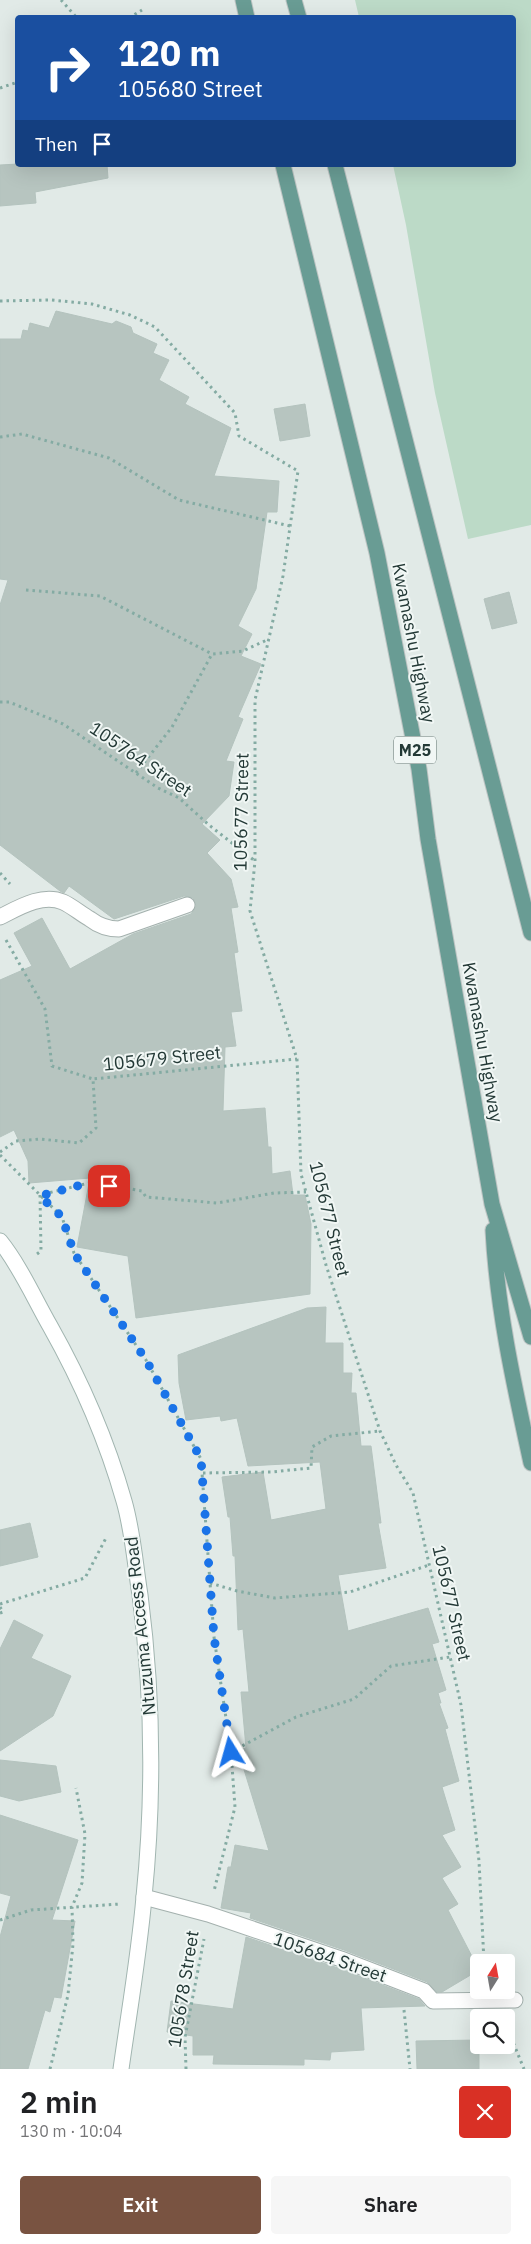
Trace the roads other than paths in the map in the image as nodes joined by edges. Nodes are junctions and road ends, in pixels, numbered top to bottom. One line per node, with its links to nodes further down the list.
1 (243, 0): 3 (main road)
2 (294, 0): 4 (main road)
3 (246, 15)
4 (297, 15)
5 (283, 167): 10 (main road, Kwamashu Highway / M25)
6 (336, 167): 9 (main road, Kwamashu Highway)
7 (187, 905): 8 (street)
8 (0, 918)
9 (531, 933)
10 (492, 1204): 12 (main road, Kwamashu Highway / M25); 13 (main road)
11 (0, 1241): 14 (street, Ntuzuma Access Road)
12 (531, 1337)
13 (531, 1463)
14 (144, 1897): 15 (street, 105684 Street); 16 (street, Ntuzuma Access Road)
15 (515, 2000)
16 (121, 2069)

